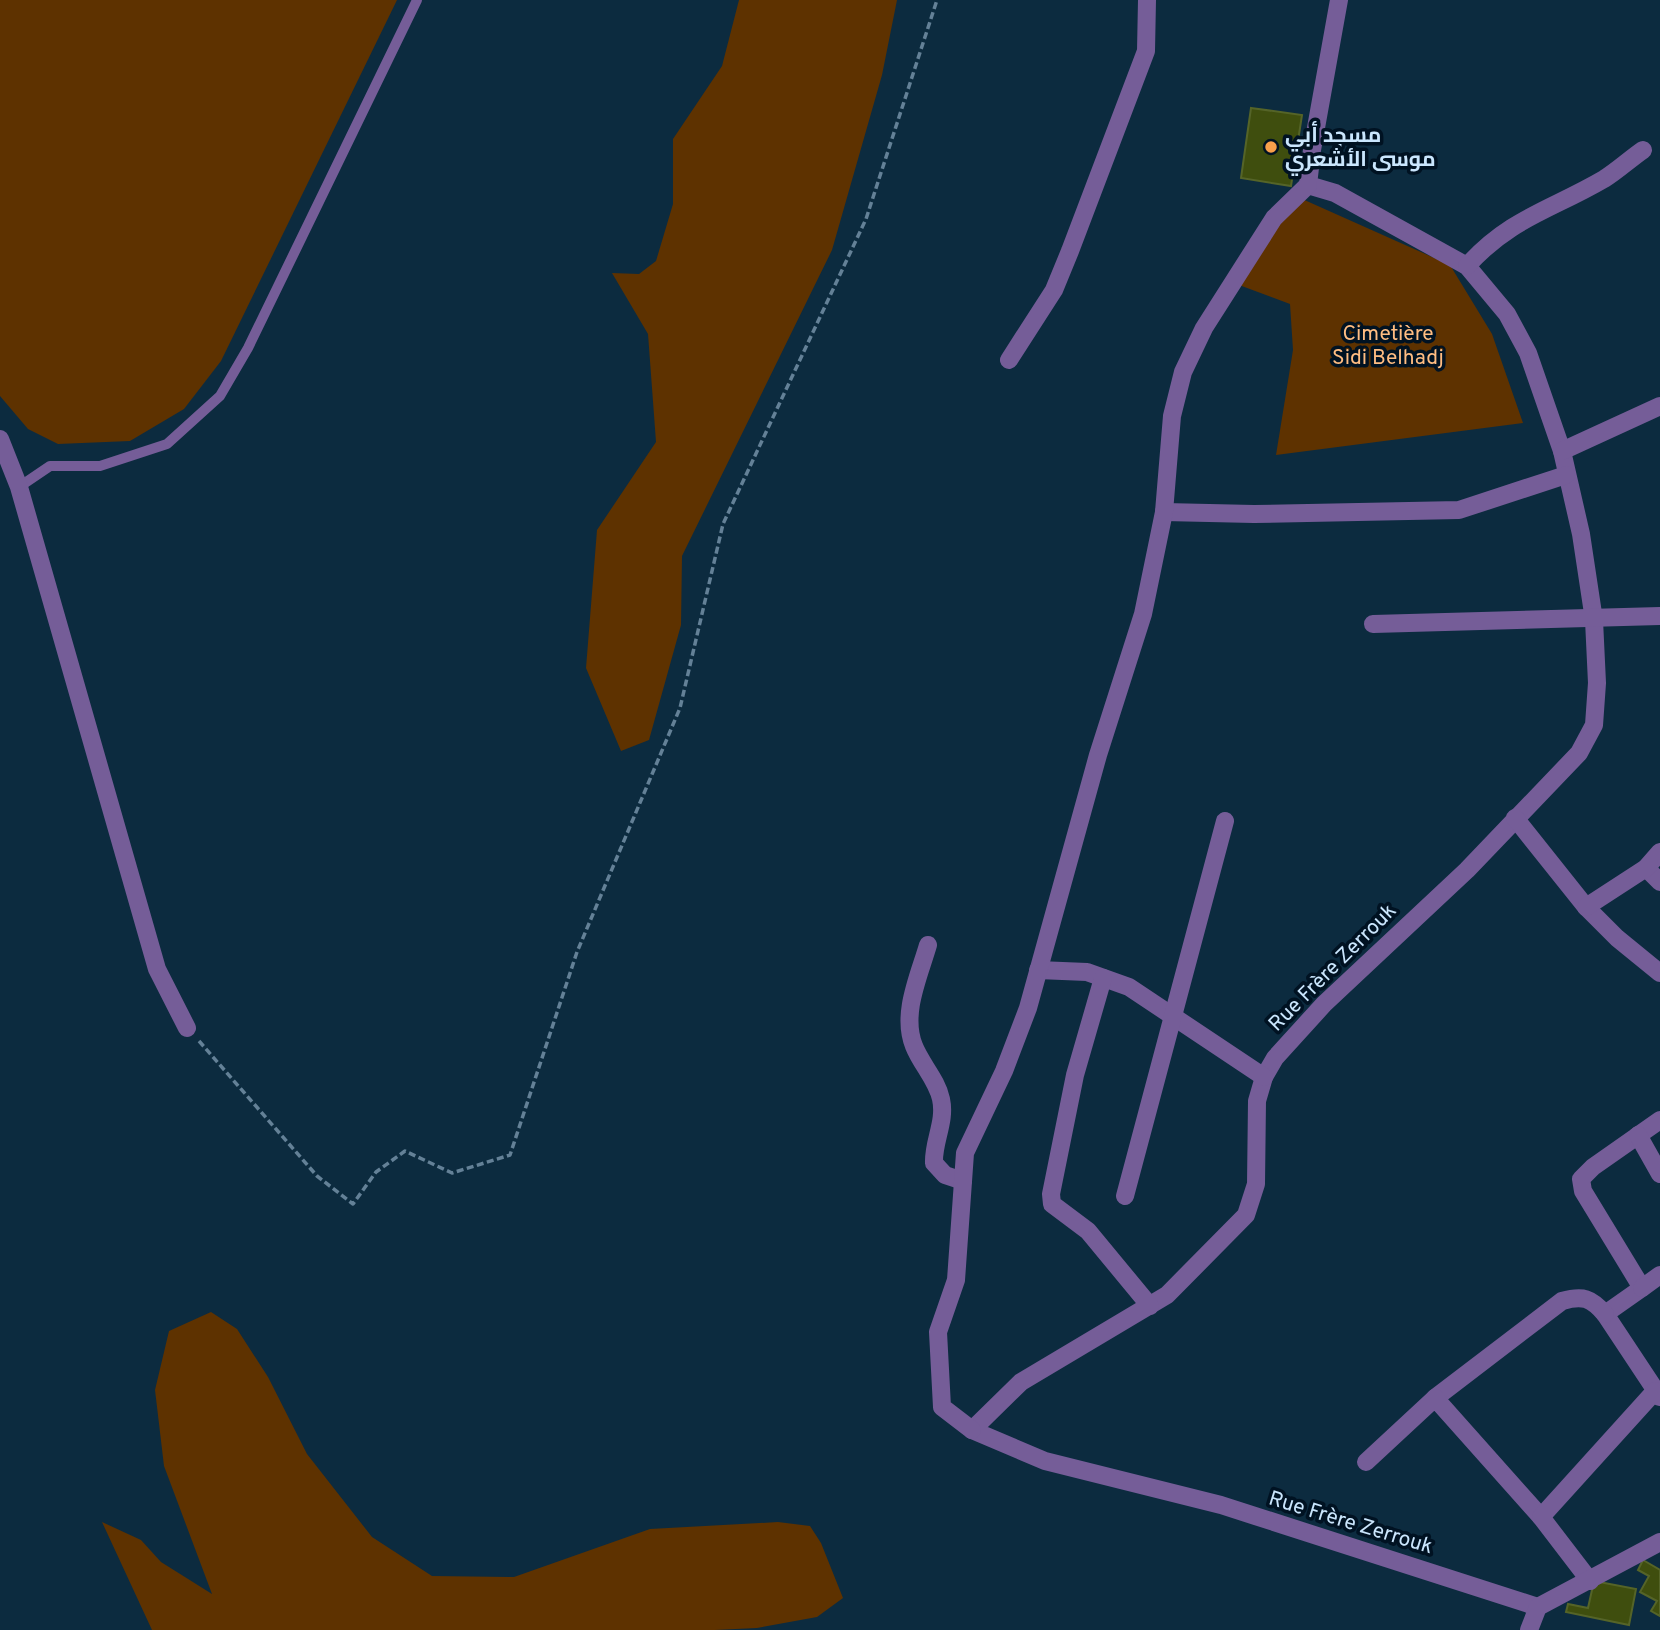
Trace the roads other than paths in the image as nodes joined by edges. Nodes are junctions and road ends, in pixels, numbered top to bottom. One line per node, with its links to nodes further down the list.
1 (417, 0): 12 (lane)
2 (1147, 0): 7 (street)
3 (1339, 0): 5 (street)
4 (1643, 150): 6 (street)
5 (1308, 185): 6 (street, Rue Frère Zerrouk); 13 (street)
6 (1466, 266): 10 (street, Rue Frère Zerrouk)
7 (1009, 360)
8 (1660, 406): 10 (street)
9 (0, 439): 12 (street)
10 (1562, 451): 11 (street, Rue Frère Zerrouk)
11 (1566, 475): 13 (street); 15 (street, Rue Frère Zerrouk)
12 (19, 487): 28 (street)
13 (1164, 512): 24 (street)
14 (1660, 616): 15 (street)
15 (1594, 620): 16 (street); 17 (street, Rue Frère Zerrouk)
16 (1373, 624)
17 (1515, 818): 22 (street); 29 (street, Rue Frère Zerrouk)
18 (1225, 821): 27 (street)
19 (1660, 852): 20 (street)
20 (1646, 868): 21 (street); 22 (street)
21 (1660, 881)
22 (1586, 907): 25 (street)
23 (928, 945): 33 (street)
24 (1038, 970): 26 (street); 33 (street)
25 (1660, 973)
26 (1104, 978): 27 (street); 37 (street)
27 (1173, 1014): 29 (street); 34 (street)
28 (187, 1028)
29 (1264, 1077): 37 (street, Rue Frère Zerrouk)
30 (1660, 1119): 31 (street)
31 (1638, 1135): 32 (street); 36 (street)
32 (1660, 1174)
33 (963, 1181): 41 (street)
34 (1125, 1196)
35 (1660, 1275): 36 (street)
36 (1642, 1288): 38 (street)
37 (1150, 1306): 41 (street, Rue Frère Zerrouk)
38 (1605, 1314): 39 (street); 40 (street)
39 (1658, 1394): 43 (street)
40 (1434, 1398): 42 (street); 43 (street)
41 (972, 1430): 46 (street, Rue Frère Zerrouk)
42 (1366, 1462)
43 (1541, 1517): 45 (street)
44 (1660, 1542): 45 (street)
45 (1590, 1581): 46 (street)
46 (1538, 1607): 47 (street)
47 (1528, 1630)

